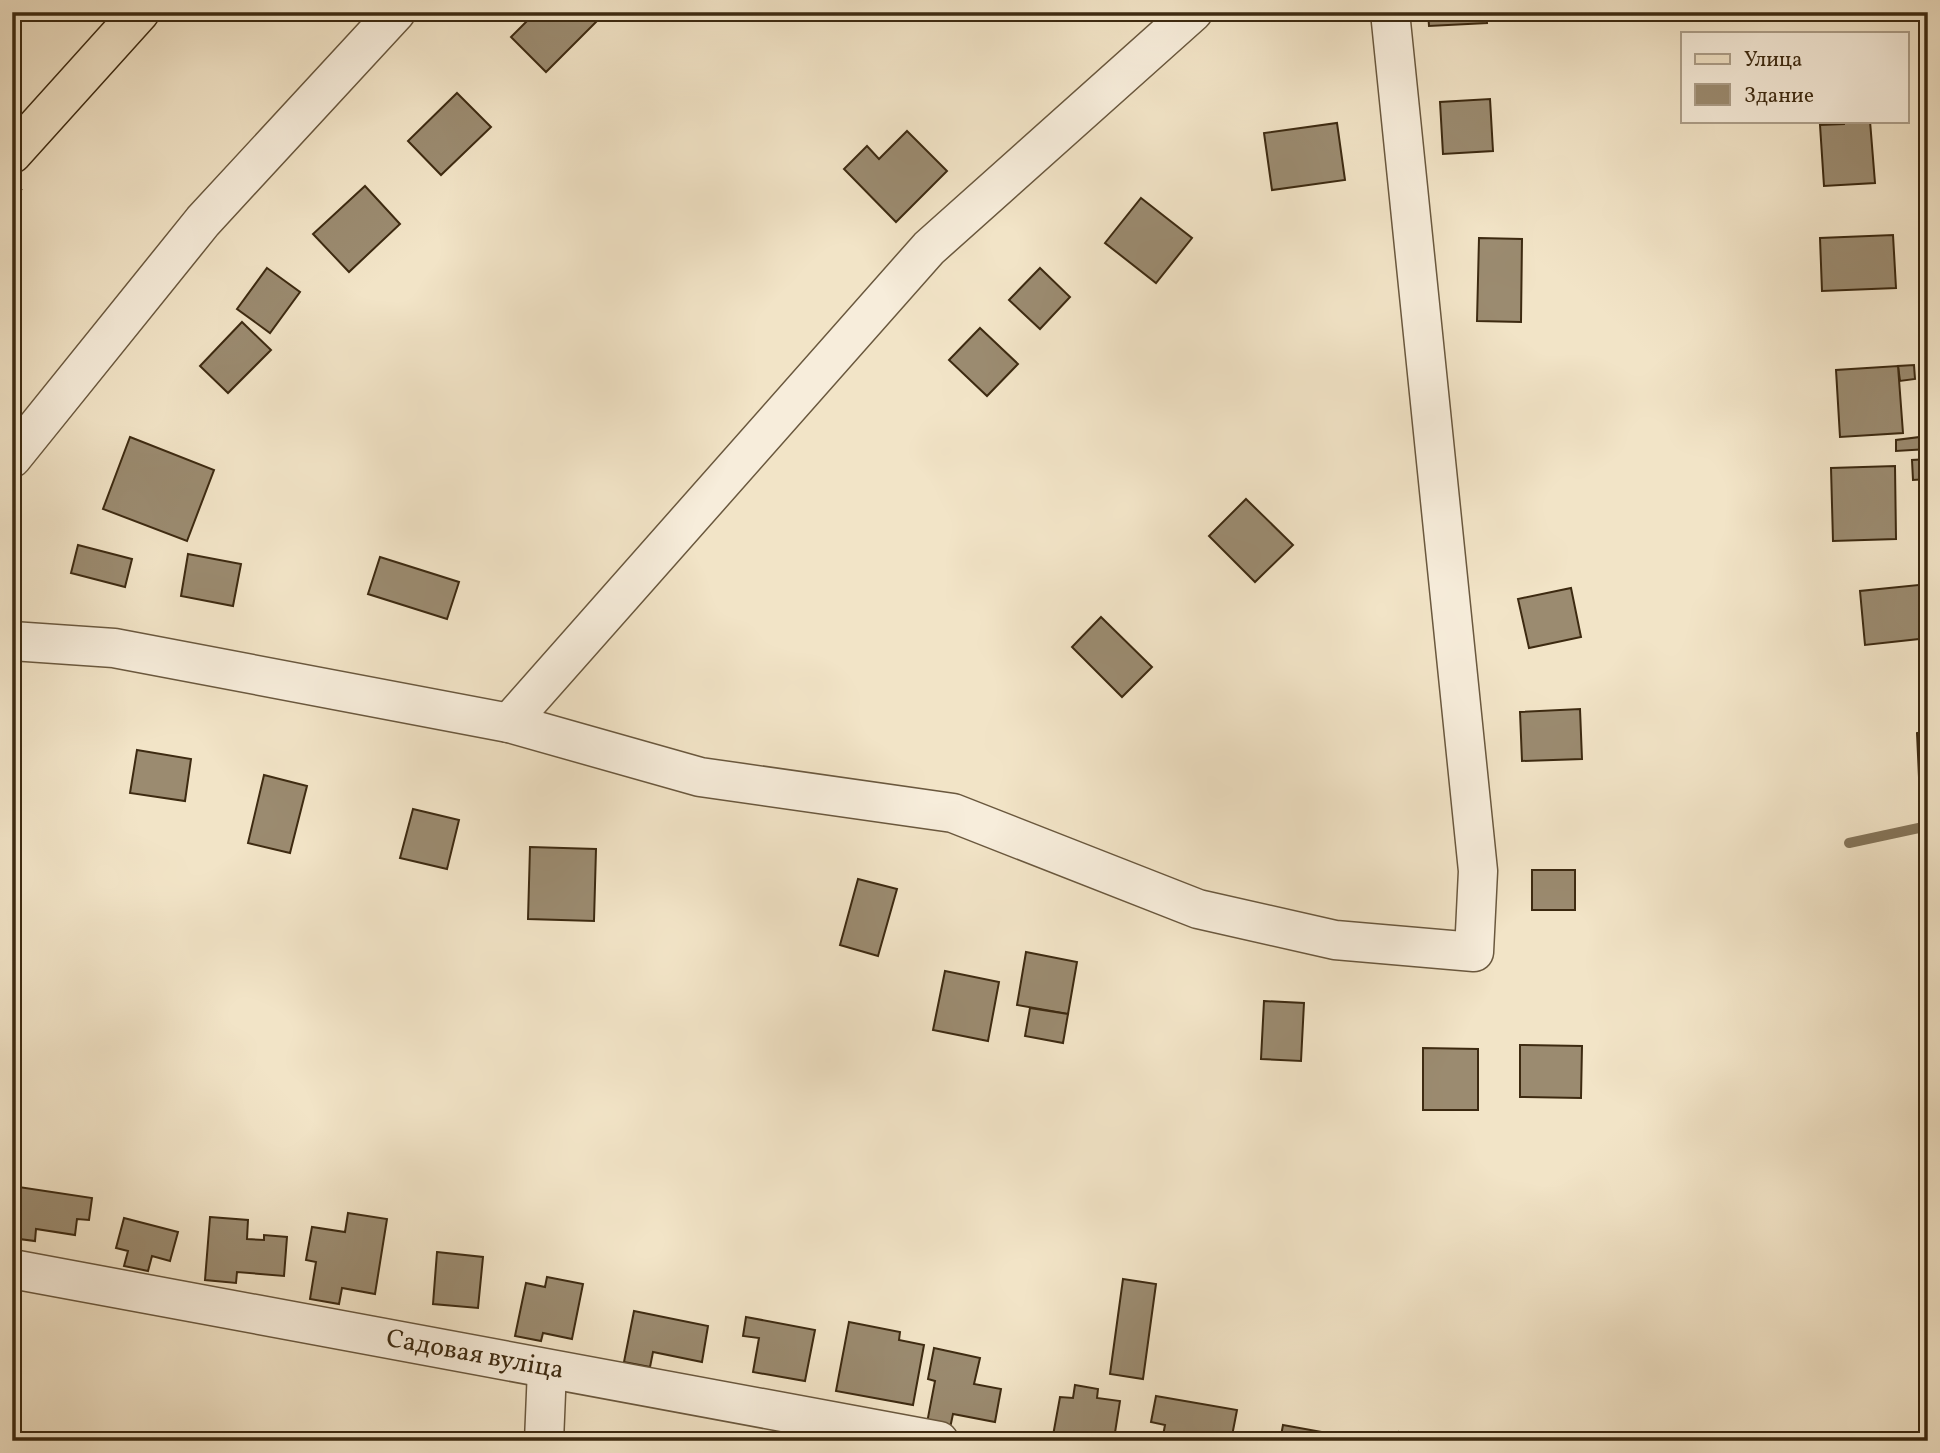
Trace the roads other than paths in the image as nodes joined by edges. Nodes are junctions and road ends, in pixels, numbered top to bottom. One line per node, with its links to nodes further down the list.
1 (140, 12): 5 (main road)
2 (396, 12): 6 (street)
3 (1193, 12): 8 (street)
4 (1390, 12): 8 (street)
5 (12, 154)
6 (12, 458)
7 (12, 641): 8 (street)
8 (509, 723)
9 (12, 1269): 10 (street, Садовая вуліца)
10 (547, 1369): 11 (street); 12 (street, Садовая вуліца)
11 (544, 1441)
12 (939, 1441)

